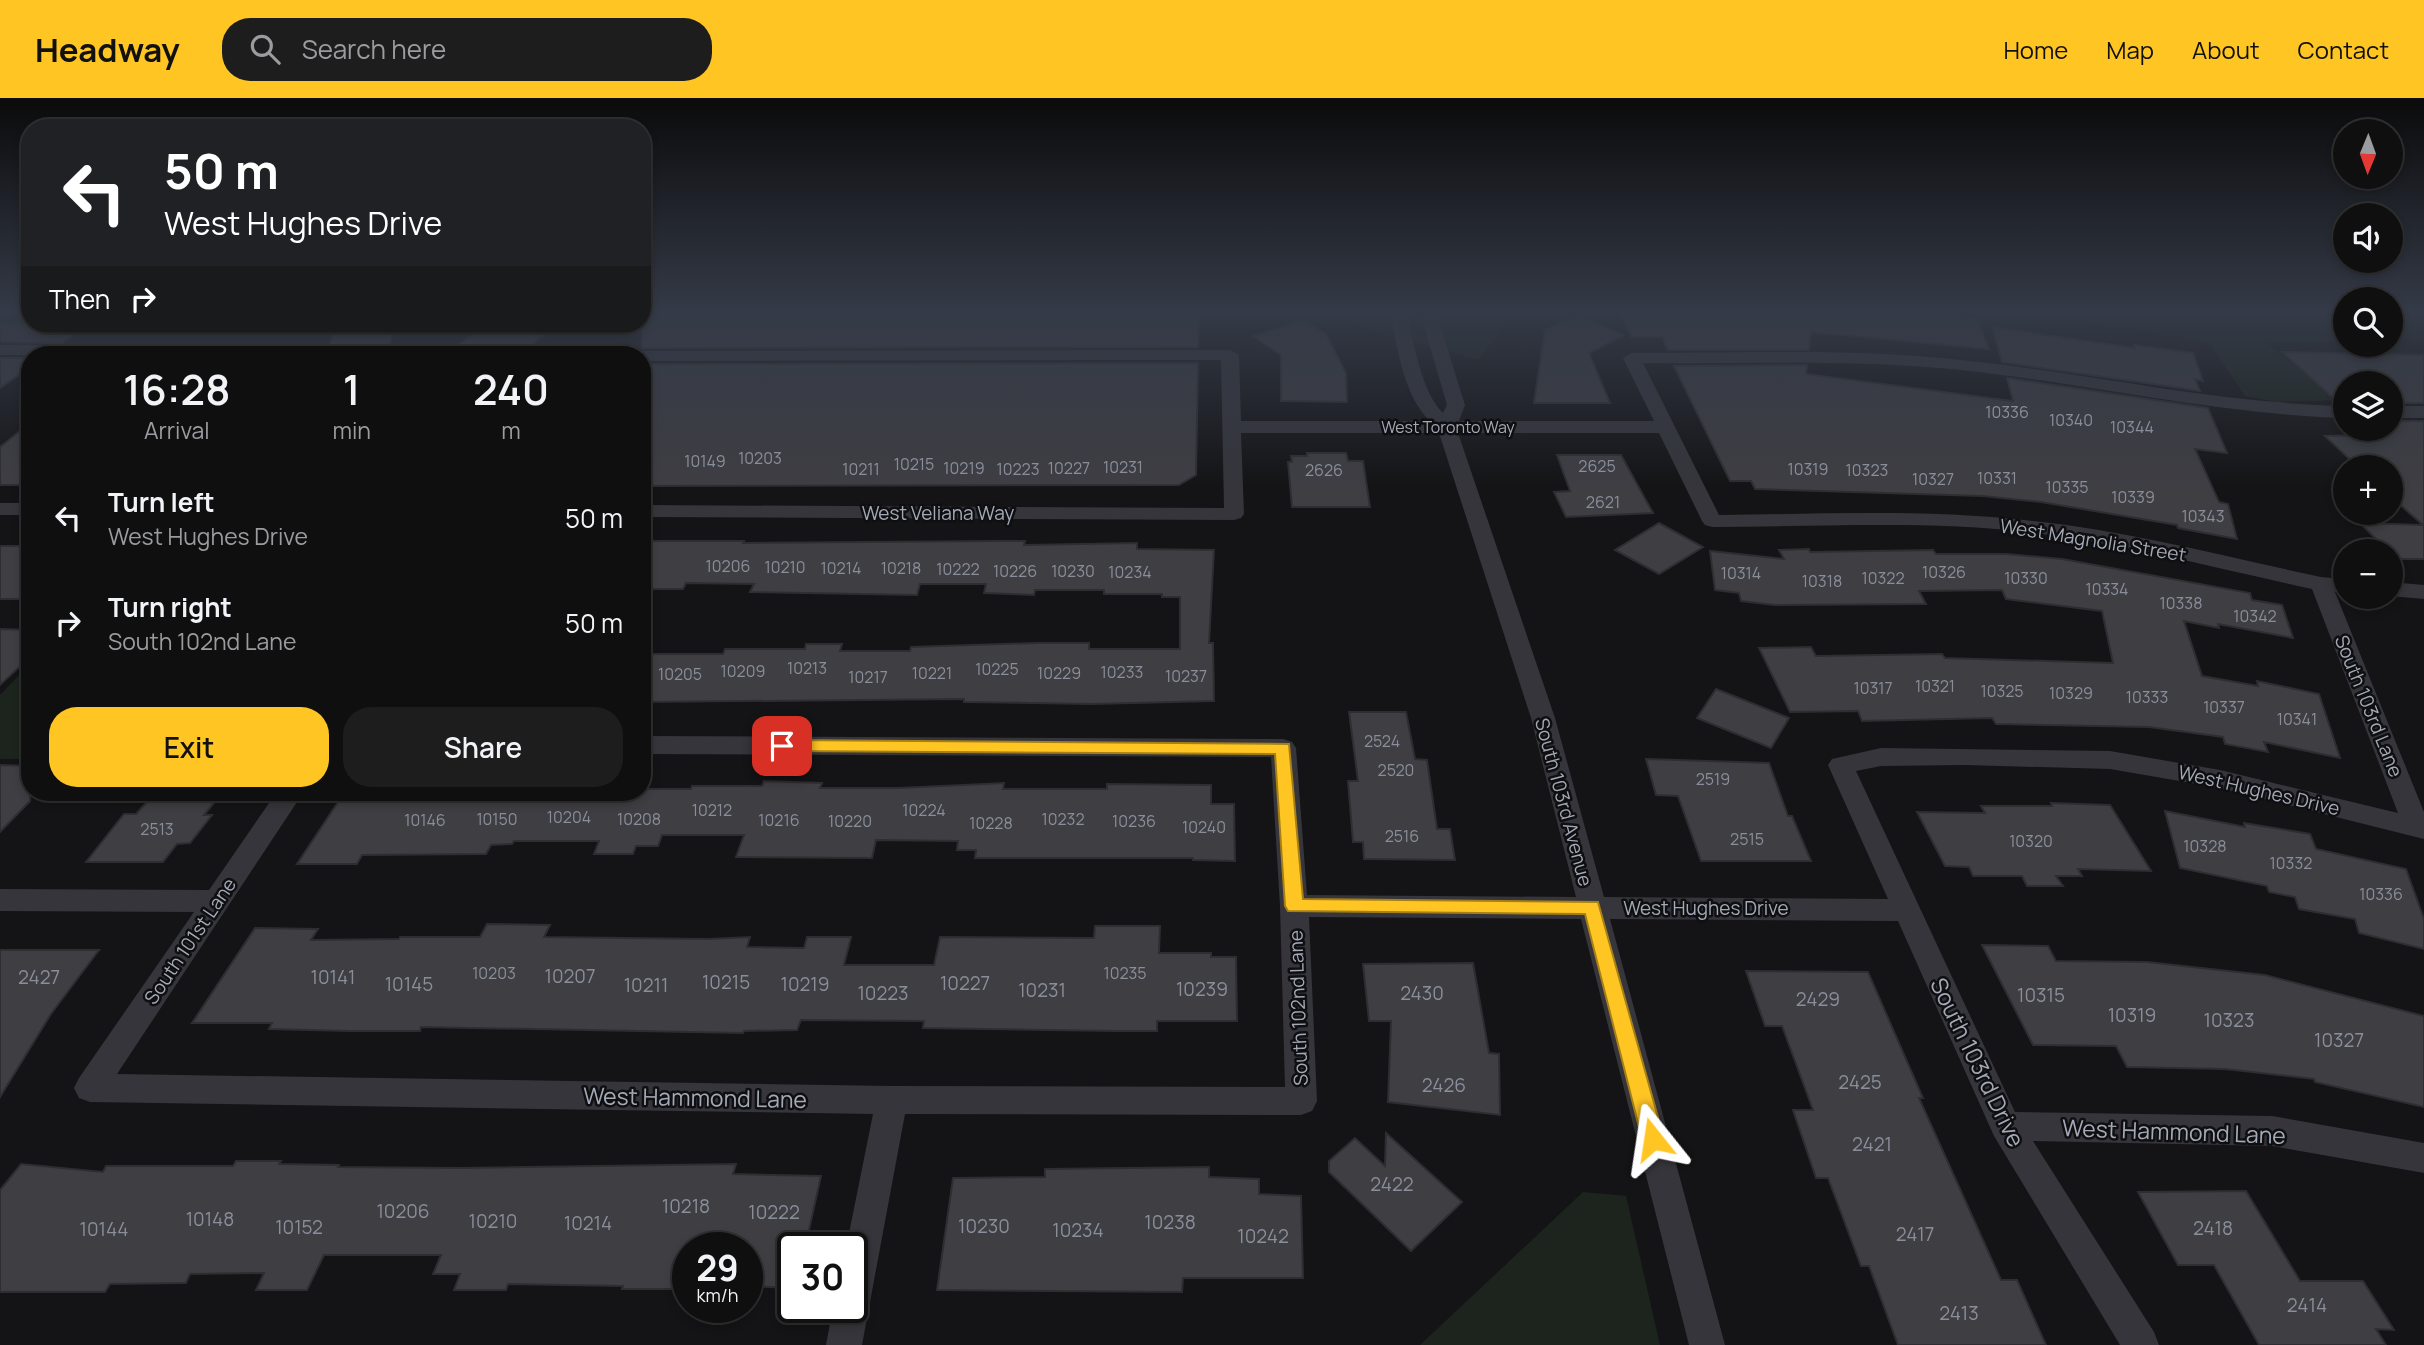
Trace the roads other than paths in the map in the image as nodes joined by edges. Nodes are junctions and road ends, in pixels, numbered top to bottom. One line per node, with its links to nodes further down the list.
1 (1230, 370): 9 (street)
2 (1413, 370): 10 (street, South 103rd Avenue)
3 (1446, 370): 10 (street, South 103rd Avenue)
4 (1638, 370): 11 (street)
5 (2003, 370): 6 (street)
6 (2333, 411)
7 (2403, 412): 8 (street)
8 (2424, 412)
9 (1232, 427): 10 (street, West Toronto Way); 14 (street, West Veliana Way)
10 (1447, 427): 11 (street, West Toronto Way); 26 (street, South 103rd Avenue)
11 (1665, 427): 15 (street, West Magnolia Street)
12 (0, 509): 13 (street)
13 (21, 509)
14 (651, 511)
15 (2333, 585)
16 (2403, 590): 17 (street)
17 (2424, 592)
18 (2342, 609): 22 (street, South 103rd Lane)
19 (651, 745): 25 (street, South 102nd Lane)
20 (1841, 765): 22 (street, West Hughes Drive); 27 (street, South 103rd Drive)
21 (284, 801): 24 (street, South 101st Lane)
22 (2421, 829)
23 (0, 900): 24 (street)
24 (217, 901): 28 (street, South 101st Lane)
25 (1294, 906): 26 (street, West Hughes Drive); 30 (street, South 102nd Lane)
26 (1592, 907): 27 (street, West Hughes Drive); 36 (street, South 103rd Avenue)
27 (1907, 910): 31 (street, South 103rd Drive)
28 (90, 1088): 29 (street, West Hammond Lane)
29 (892, 1100): 30 (street, West Hammond Lane); 33 (street)
30 (1301, 1101)
31 (2005, 1126): 32 (street, West Hammond Lane); 37 (street, South 103rd Drive)
32 (2424, 1158)
33 (866, 1232)
34 (848, 1323): 35 (street)
35 (844, 1345)
36 (1707, 1345)
37 (2141, 1345)

